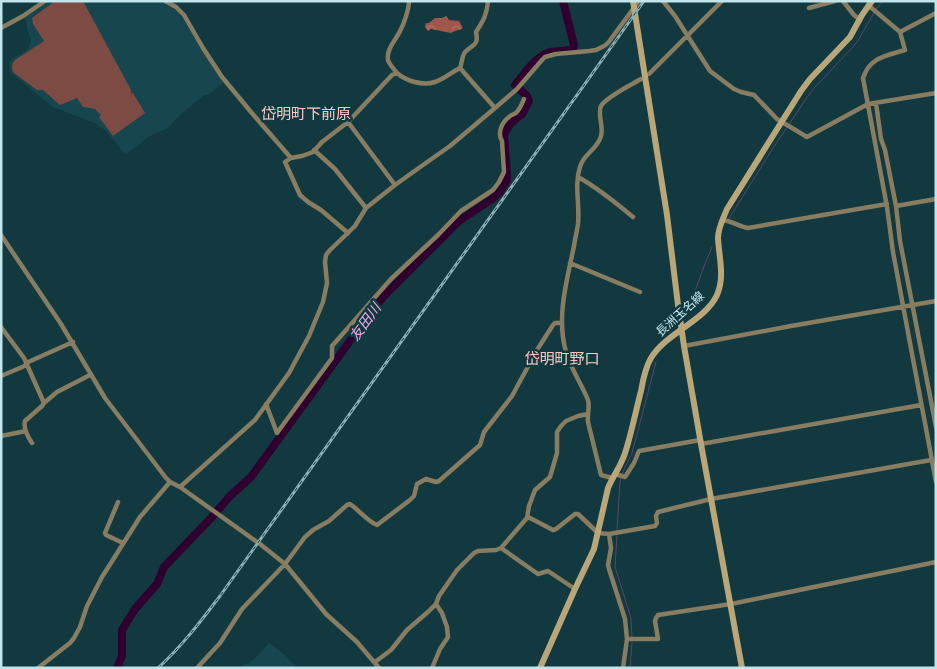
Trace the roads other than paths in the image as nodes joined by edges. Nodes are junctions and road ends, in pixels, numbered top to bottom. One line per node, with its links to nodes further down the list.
1 (45, 1): 15 (street)
2 (165, 1): 30 (street)
3 (409, 1): 19 (street)
4 (488, 1): 18 (street)
5 (633, 1): 48 (main road)
6 (639, 1): 26 (street)
7 (663, 1): 17 (street)
8 (722, 1): 17 (street)
9 (835, 1): 12 (street)
10 (843, 1): 14 (street)
11 (870, 3): 14 (main road, 長洲玉名線); 16 (street)
12 (809, 8)
13 (936, 13): 16 (street)
14 (860, 20): 28 (main road, 長洲玉名線)
15 (1, 28)
16 (900, 32): 25 (street)
17 (687, 35): 20 (street); 28 (street)
18 (460, 68): 19 (street); 26 (street)
19 (397, 73): 27 (street)
20 (649, 74)
21 (641, 79): 31 (street)
22 (936, 93): 24 (street)
23 (524, 99): 55 (street)
24 (876, 103): 25 (street); 35 (street)
25 (868, 104): 28 (street); 34 (street)
26 (495, 108): 32 (street)
27 (348, 122): 29 (street); 32 (street)
28 (785, 124): 38 (main road, 長洲玉名線)
29 (314, 150): 30 (street); 36 (street)
30 (291, 158): 39 (street)
31 (578, 177): 37 (street); 41 (street)
32 (395, 185): 36 (street)
33 (936, 199): 35 (street)
34 (887, 204): 38 (street); 45 (street)
35 (896, 206): 44 (street)
36 (366, 208): 39 (street)
37 (633, 217)
38 (722, 220): 48 (main road, 長洲玉名線)
39 (348, 233): 55 (street)
40 (1, 234): 49 (street)
41 (570, 263): 42 (street); 46 (street)
42 (640, 292)
43 (936, 301): 44 (street)
44 (912, 305): 45 (street); 57 (street)
45 (903, 307): 50 (street); 56 (street)
46 (562, 323): 58 (street); 77 (street)
47 (1, 327): 51 (street)
48 (682, 329): 50 (main road); 65 (main road, 長洲玉名線)
49 (73, 342): 51 (street); 52 (street)
50 (684, 346): 62 (main road)
51 (26, 364): 53 (street); 54 (street)
52 (90, 375): 54 (street); 66 (street)
53 (1, 376)
54 (44, 403): 60 (street)
55 (266, 404): 68 (street)
56 (922, 405): 62 (street); 64 (street)
57 (934, 408): 59 (street)
58 (588, 414): 65 (street); 71 (street)
59 (936, 427)
60 (26, 431): 61 (street); 63 (street)
61 (1, 436)
62 (701, 442): 65 (street); 69 (main road)
63 (32, 443)
64 (932, 460): 67 (street); 69 (street)
65 (618, 476): 72 (main road, 長洲玉名線)
66 (170, 482): 68 (street); 74 (street)
67 (936, 482)
68 (180, 487): 77 (street)
69 (711, 499): 73 (street); 80 (main road)
70 (118, 502): 74 (street)
71 (527, 518): 72 (street); 75 (street)
72 (598, 533): 73 (street); 78 (main road, 長洲玉名線)
73 (609, 534): 81 (street)
74 (123, 543): 83 (street)
75 (502, 548): 78 (street); 79 (street)
76 (936, 562): 80 (street)
77 (285, 564): 82 (street); 84 (street)
78 (575, 589): 87 (main road, 長洲玉名線)
79 (436, 604): 82 (street); 86 (street)
80 (731, 604): 81 (street); 89 (main road)
81 (630, 640): 88 (street)
82 (375, 662): 85 (street)
83 (38, 668)
84 (197, 668)
85 (379, 668)
86 (432, 668)
87 (540, 668)
88 (623, 668)
89 (742, 668)

